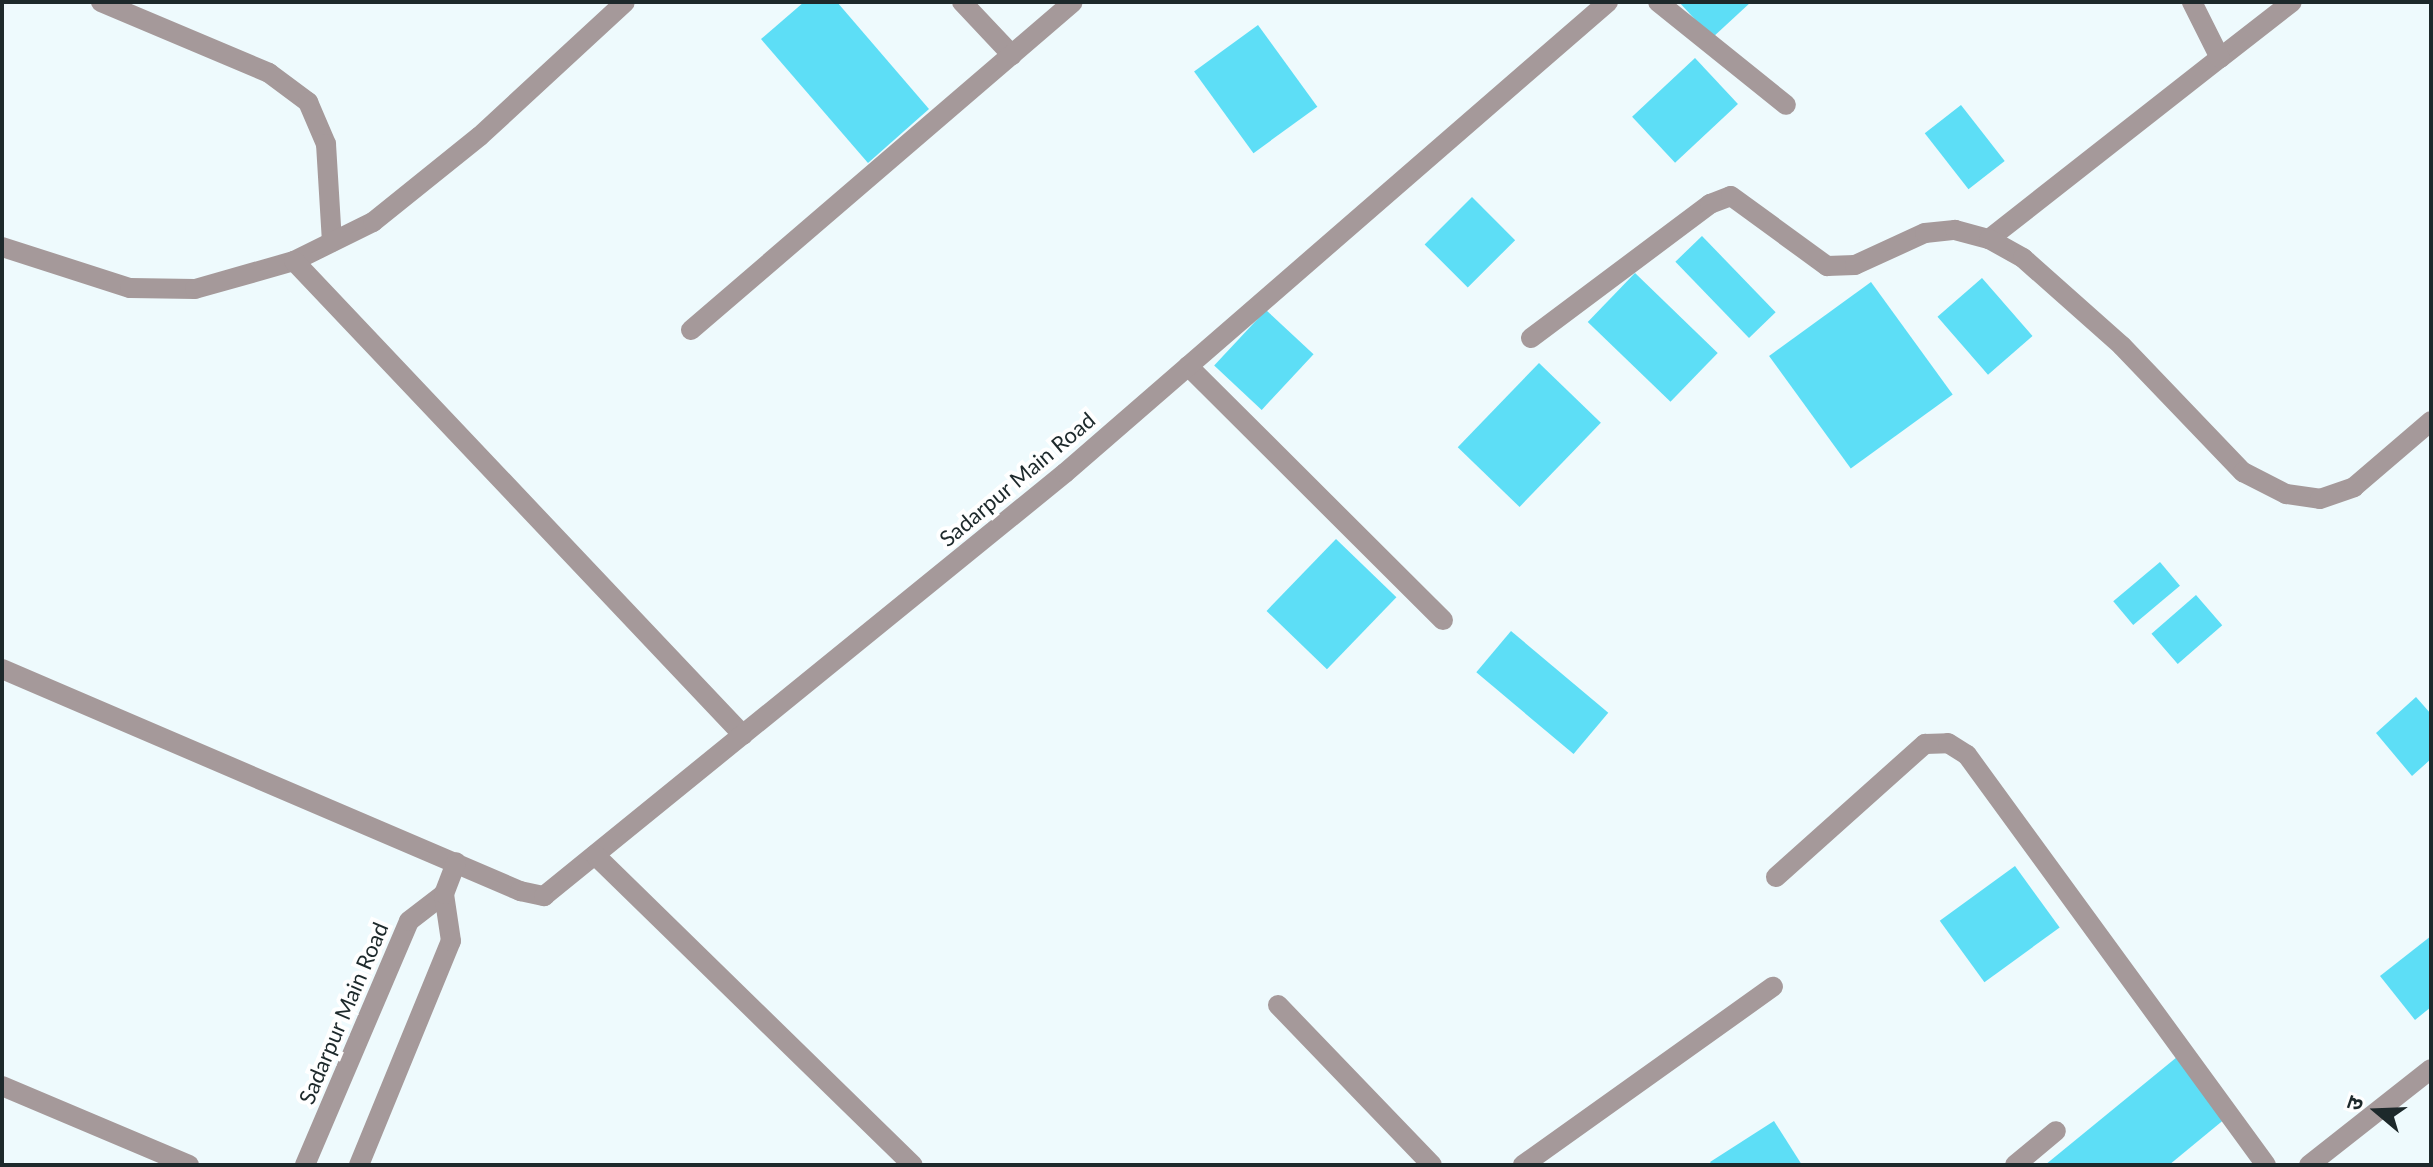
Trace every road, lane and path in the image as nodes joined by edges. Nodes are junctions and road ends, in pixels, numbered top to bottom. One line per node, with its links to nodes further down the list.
1 (101, 2): 13 (street)
2 (625, 2): 13 (street)
3 (962, 2): 9 (street)
4 (1073, 2): 9 (street)
5 (1608, 2): 18 (street, Sadarpur Main Road)
6 (1658, 2): 11 (street)
7 (2192, 2): 10 (street)
8 (2292, 2): 10 (street)
9 (1012, 55): 16 (street)
10 (2220, 58): 12 (street)
11 (1786, 105)
12 (1989, 239): 17 (street); 19 (street)
13 (332, 242): 15 (street)
14 (2, 247): 15 (street)
15 (294, 261): 22 (street)
16 (691, 330)
17 (1531, 338)
18 (1188, 366): 20 (street); 22 (street, Sadarpur Main Road)
19 (2431, 421)
20 (1443, 620)
21 (2, 669): 24 (street)
22 (743, 735): 23 (street, Sadarpur Main Road)
23 (595, 855): 24 (street, Sadarpur Main Road); 35 (street)
24 (456, 862): 26 (street)
25 (1776, 877): 39 (street)
26 (444, 894): 33 (street, Sadarpur Main Road); 34 (street)
27 (1773, 987): 37 (street)
28 (1278, 1005): 36 (street)
29 (2431, 1069): 40 (street)
30 (2, 1086): 32 (street)
31 (2056, 1131): 38 (street)
32 (189, 1165)
33 (305, 1165)
34 (359, 1165)
35 (913, 1165)
36 (1432, 1165)
37 (1523, 1165)
38 (2015, 1165)
39 (2266, 1165)
40 (2309, 1165)

